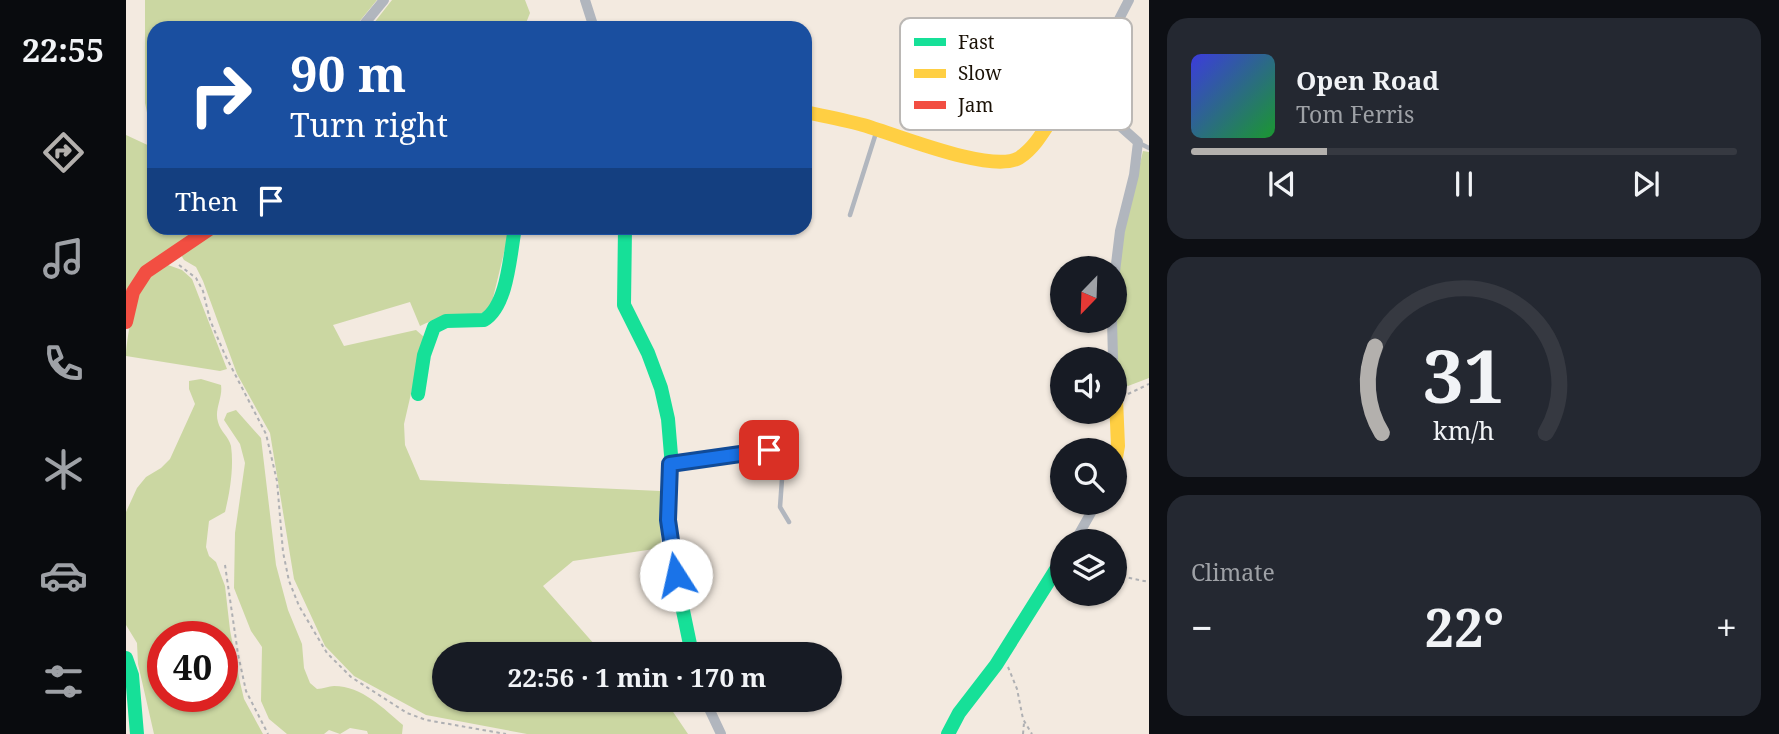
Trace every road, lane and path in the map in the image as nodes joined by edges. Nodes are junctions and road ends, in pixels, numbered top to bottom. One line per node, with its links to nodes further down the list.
1 (384, 0): 5 (street)
2 (585, 0): 6 (street)
3 (1129, 0): 4 (street)
4 (1120, 18)
5 (367, 21)
6 (592, 21)
7 (812, 114): 8 (street)
8 (877, 130): 9 (street); 13 (lane)
9 (1046, 130)
10 (1124, 130): 11 (street)
11 (1138, 142): 12 (lane); 17 (street)
12 (1149, 148)
13 (850, 215)
14 (200, 235): 18 (street)
15 (513, 235): 21 (street)
16 (625, 235): 23 (street)
17 (1117, 256)
18 (166, 257): 19 (street); 36 (path)
19 (126, 321)
20 (1149, 384): 22 (path)
21 (418, 394)
22 (1127, 395)
23 (670, 464): 24 (lane); 29 (street)
24 (789, 522)
25 (225, 565): 35 (path)
26 (1127, 577): 28 (path)
27 (1050, 580): 30 (street)
28 (1149, 582)
29 (690, 642)
30 (1005, 650): 33 (path); 38 (street)
31 (126, 658): 34 (street)
32 (711, 712): 37 (street)
33 (1024, 722): 39 (path); 40 (path)
34 (137, 734)
35 (268, 734)
36 (506, 734)
37 (721, 734)
38 (948, 734)
39 (1023, 734)
40 (1032, 734)

